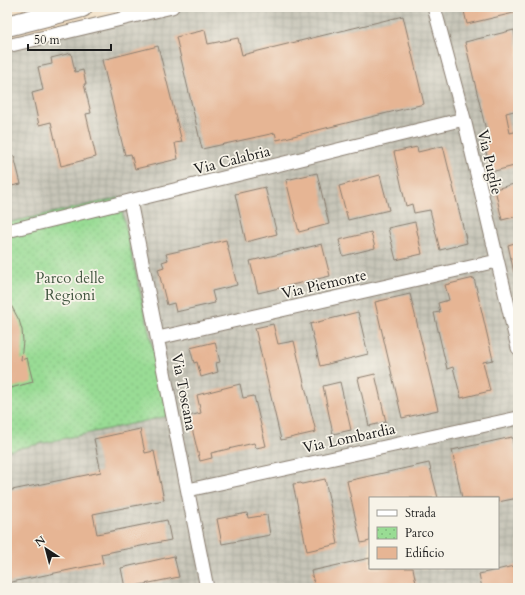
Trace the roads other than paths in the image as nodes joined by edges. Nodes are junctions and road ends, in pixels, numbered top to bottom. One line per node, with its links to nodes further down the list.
1 (82, 7): 4 (main road)
2 (172, 7): 5 (street)
3 (434, 7): 6 (street, Via Puglie)
4 (7, 26)
5 (7, 46)
6 (464, 119): 7 (street, Via Calabria); 9 (street, Via Puglie)
7 (130, 202): 8 (street, Via Calabria); 10 (street, Via Toscana)
8 (7, 231)
9 (497, 261): 10 (street, Via Piemonte); 11 (street, Via Puglie)
10 (158, 338): 13 (street, Via Toscana)
11 (518, 348)
12 (518, 418): 13 (street, Via Lombardia)
13 (188, 490): 14 (street, Via Toscana)
14 (207, 588)

